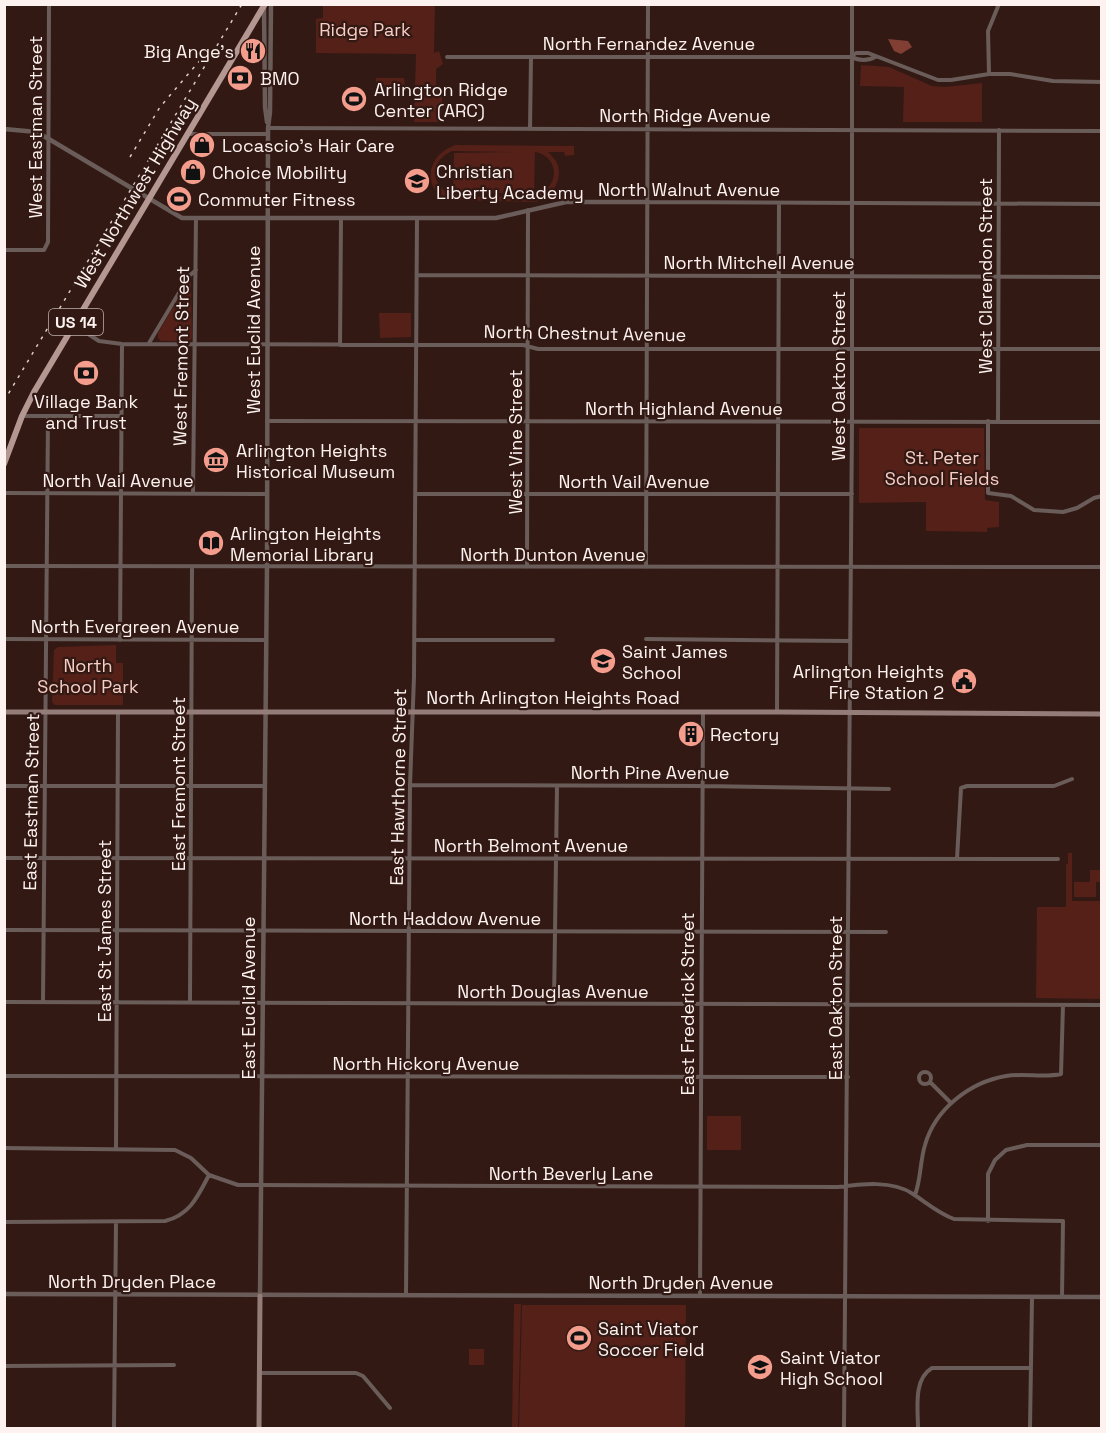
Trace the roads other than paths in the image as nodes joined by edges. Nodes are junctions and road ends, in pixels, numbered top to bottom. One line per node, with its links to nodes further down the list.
1 (49, 4): 20 (street, West Eastman Street)
2 (648, 4): 8 (street)
3 (852, 4): 9 (street, West Oakton Street)
4 (999, 4): 10 (street)
5 (266, 5): 17 (street, West Euclid Avenue); 19 (main road, West Northwest Highway / US 14)
6 (447, 57): 7 (street, North Fernandez Avenue)
7 (531, 57): 8 (street, North Fernandez Avenue); 13 (street)
8 (648, 57): 9 (street, North Fernandez Avenue); 14 (street)
9 (852, 57): 10 (street, North Fernandez Avenue); 15 (street, West Oakton Street)
10 (989, 74): 11 (street, North Fernandez Avenue)
11 (1101, 82)
12 (4, 129): 20 (street)
13 (530, 129): 14 (street, North Ridge Avenue); 17 (street, North Ridge Avenue)
14 (648, 129): 15 (street, North Ridge Avenue); 22 (street)
15 (852, 129): 16 (street, North Ridge Avenue); 23 (street, West Oakton Street)
16 (999, 130): 18 (street, North Ridge Avenue); 25 (street, West Clarendon Street)
17 (268, 131): 19 (street, North Ridge Avenue); 28 (street, West Euclid Avenue)
18 (1101, 131)
19 (188, 134): 21 (main road, West Northwest Highway / US 14)
20 (48, 138): 21 (street, North Walnut Avenue); 32 (street, West Eastman Street)
21 (149, 199): 29 (street, North Walnut Avenue); 41 (main road, West Northwest Highway / US 14)
22 (648, 202): 24 (street, North Walnut Avenue); 27 (street, North Walnut Avenue); 36 (street)
23 (852, 202): 24 (street, North Walnut Avenue); 25 (street, North Walnut Avenue); 38 (street, West Oakton Street)
24 (778, 203): 37 (street)
25 (999, 204): 26 (street, North Walnut Avenue); 39 (street, West Clarendon Street)
26 (1101, 204)
27 (528, 210): 31 (street, North Walnut Avenue); 35 (street, West Vine Street)
28 (268, 217): 29 (street, North Walnut Avenue); 30 (street, North Walnut Avenue); 45 (street, West Euclid Avenue)
29 (196, 218): 33 (street, West Fremont Street)
30 (341, 218): 31 (street, North Walnut Avenue); 46 (street)
31 (417, 218): 34 (street, East Hawthorne Street)
32 (4, 250)
33 (196, 270): 42 (street); 44 (street, West Fremont Street)
34 (417, 275): 35 (street, North Mitchell Avenue); 47 (street, East Hawthorne Street)
35 (529, 275): 36 (street, North Mitchell Avenue); 48 (street, West Vine Street)
36 (648, 275): 37 (street, North Mitchell Avenue); 49 (street)
37 (778, 276): 38 (street, North Mitchell Avenue); 50 (street)
38 (852, 276): 39 (street, North Mitchell Avenue); 51 (street, West Oakton Street)
39 (999, 276): 40 (street, North Mitchell Avenue); 52 (street, West Clarendon Street)
40 (1101, 277)
41 (74, 326): 43 (street, North Chestnut Avenue); 54 (main road, West Northwest Highway / US 14)
42 (148, 343): 43 (street, North Chestnut Avenue); 44 (street, North Chestnut Avenue)
43 (122, 344): 56 (street)
44 (195, 344): 45 (street, North Chestnut Avenue); 70 (street, West Fremont Street)
45 (267, 345): 46 (street, North Chestnut Avenue); 57 (street, West Euclid Avenue)
46 (340, 345): 47 (street, North Chestnut Avenue)
47 (417, 345): 48 (street, North Chestnut Avenue); 58 (street, East Hawthorne Street)
48 (529, 347): 49 (street, North Chestnut Avenue); 59 (street, West Vine Street)
49 (648, 348): 50 (street, North Chestnut Avenue); 60 (street)
50 (778, 348): 51 (street, North Chestnut Avenue); 61 (street)
51 (852, 348): 52 (street, North Chestnut Avenue); 62 (street, West Oakton Street)
52 (999, 348): 53 (street, North Chestnut Avenue); 64 (street, West Clarendon Street)
53 (1101, 349)
54 (22, 416): 55 (street); 66 (main road, West Northwest Highway / US 14)
55 (48, 416): 56 (street); 68 (street)
56 (121, 416): 69 (street)
57 (267, 421): 58 (street, North Highland Avenue); 71 (street, West Euclid Avenue)
58 (416, 421): 59 (street, North Highland Avenue); 72 (street, East Hawthorne Street)
59 (529, 421): 60 (street, North Highland Avenue); 73 (street, West Vine Street)
60 (648, 421): 61 (street, North Highland Avenue); 74 (street)
61 (778, 421): 62 (street, North Highland Avenue); 75 (street)
62 (852, 421): 63 (street, North Highland Avenue); 76 (street, West Oakton Street)
63 (988, 421): 64 (street, North Highland Avenue); 77 (street)
64 (998, 421): 65 (street, North Highland Avenue)
65 (1101, 422)
66 (4, 464)
67 (4, 493): 68 (street, North Vail Avenue)
68 (47, 493): 69 (street, North Vail Avenue); 79 (street)
69 (121, 494): 70 (street, North Vail Avenue); 80 (street)
70 (193, 494): 71 (street, North Vail Avenue)
71 (267, 494): 82 (street, West Euclid Avenue)
72 (416, 494): 73 (street, North Vail Avenue); 83 (street, East Hawthorne Street)
73 (528, 494): 74 (street, North Vail Avenue); 84 (street, West Vine Street)
74 (647, 494): 75 (street, North Vail Avenue); 85 (street)
75 (778, 494): 76 (street, North Vail Avenue); 86 (street)
76 (852, 494): 87 (street, West Oakton Street)
77 (1101, 496)
78 (4, 566): 79 (street, North Dunton Avenue)
79 (47, 566): 80 (street, North Dunton Avenue); 91 (street, East Eastman Street)
80 (120, 566): 81 (street, North Dunton Avenue); 92 (street)
81 (192, 567): 82 (street, North Dunton Avenue); 97 (street, East Fremont Street)
82 (267, 567): 83 (street, North Dunton Avenue); 93 (street, East Euclid Avenue)
83 (415, 567): 84 (street, North Dunton Avenue); 94 (street, East Hawthorne Street)
84 (528, 567): 85 (street, North Dunton Avenue)
85 (646, 567): 86 (street, North Dunton Avenue)
86 (778, 567): 87 (street, North Dunton Avenue); 96 (street)
87 (850, 567): 88 (street, North Dunton Avenue); 98 (street, East Oakton Street)
88 (1101, 567)
89 (4, 639): 91 (street, North Evergreen Avenue)
90 (646, 639): 96 (street)
91 (46, 640): 92 (street, North Evergreen Avenue); 100 (street, East Eastman Street)
92 (120, 640): 97 (street, North Evergreen Avenue)
93 (266, 640): 97 (street, North Evergreen Avenue); 107 (street, East Euclid Avenue)
94 (414, 640): 95 (street); 102 (street, East Hawthorne Street)
95 (552, 640)
96 (777, 640): 98 (street); 104 (street)
97 (192, 641): 106 (street, East Fremont Street)
98 (850, 641): 105 (street, East Oakton Street)
99 (4, 712): 100 (main road, North Arlington Heights Road)
100 (45, 712): 101 (main road, North Arlington Heights Road); 113 (street, East Eastman Street)
101 (118, 712): 106 (main road, North Arlington Heights Road); 110 (street, East St James Street)
102 (414, 712): 103 (main road, North Arlington Heights Road); 107 (main road, North Arlington Heights Road); 111 (street, East Hawthorne Street)
103 (703, 712): 104 (main road, North Arlington Heights Road); 117 (street, East Frederick Street)
104 (777, 712): 105 (main road, North Arlington Heights Road)
105 (850, 712): 108 (main road, North Arlington Heights Road); 118 (street, East Oakton Street)
106 (191, 713): 107 (main road, North Arlington Heights Road); 114 (street, East Fremont Street)
107 (265, 713): 115 (street, East Euclid Avenue)
108 (1101, 714)
109 (1072, 779): 129 (street)
110 (118, 785): 113 (street); 114 (street); 123 (street, East St James Street)
111 (410, 785): 116 (street, North Pine Avenue); 120 (street, East Hawthorne Street)
112 (4, 786): 113 (street)
113 (45, 786): 122 (street, East Eastman Street)
114 (191, 786): 115 (street); 125 (street, East Fremont Street)
115 (264, 786): 126 (street, East Euclid Avenue)
116 (557, 786): 117 (street, North Pine Avenue); 124 (street)
117 (703, 786): 118 (street, North Pine Avenue); 127 (street, East Frederick Street)
118 (850, 787): 119 (street, North Pine Avenue); 128 (street, East Oakton Street)
119 (889, 789)
120 (409, 857): 124 (street, North Belmont Avenue); 126 (street, North Belmont Avenue); 135 (street, East Hawthorne Street)
121 (4, 858): 122 (street, North Belmont Avenue)
122 (44, 858): 123 (street, North Belmont Avenue); 132 (street, East Eastman Street)
123 (117, 858): 125 (street, North Belmont Avenue); 133 (street, East St James Street)
124 (555, 858): 127 (street, North Belmont Avenue); 136 (street)
125 (191, 859): 126 (street, North Belmont Avenue); 138 (street, East Fremont Street)
126 (264, 859): 134 (street, East Euclid Avenue)
127 (702, 859): 128 (street, North Belmont Avenue); 137 (street, East Frederick Street)
128 (849, 859): 129 (street, North Belmont Avenue); 139 (street, East Oakton Street)
129 (957, 859): 130 (street, North Belmont Avenue)
130 (1058, 859)
131 (4, 930): 132 (street, North Haddow Avenue)
132 (44, 930): 133 (street, North Haddow Avenue); 142 (street, East Eastman Street)
133 (117, 931): 138 (street, North Haddow Avenue); 143 (street, East St James Street)
134 (263, 931): 135 (street, North Haddow Avenue); 138 (street, North Haddow Avenue); 145 (street, East Euclid Avenue)
135 (409, 931): 136 (street, North Haddow Avenue); 146 (street, East Hawthorne Street)
136 (555, 931): 137 (street, North Haddow Avenue); 147 (street)
137 (701, 931): 139 (street, North Haddow Avenue); 148 (street, East Frederick Street)
138 (191, 932): 144 (street, East Fremont Street)
139 (849, 932): 140 (street, North Haddow Avenue); 149 (street, East Oakton Street)
140 (886, 932)
141 (4, 1002): 142 (street, North Douglas Avenue)
142 (43, 1002): 143 (street, North Douglas Avenue)
143 (117, 1002): 144 (street, North Douglas Avenue); 154 (street, East St James Street)
144 (190, 1002): 145 (street, North Douglas Avenue)
145 (263, 1003): 146 (street, North Douglas Avenue); 155 (street, East Euclid Avenue)
146 (409, 1003): 147 (street, North Douglas Avenue); 153 (street, East Hawthorne Street)
147 (554, 1004): 148 (street, North Douglas Avenue)
148 (701, 1005): 149 (street, North Douglas Avenue); 157 (street, East Frederick Street)
149 (848, 1005): 150 (street, North Douglas Avenue); 156 (street, East Oakton Street)
150 (1063, 1005): 151 (street, North Douglas Avenue); 159 (street)
151 (1101, 1005)
152 (4, 1076): 154 (street, North Hickory Avenue)
153 (408, 1076): 155 (street, North Hickory Avenue); 157 (street, North Hickory Avenue); 165 (street, East Hawthorne Street)
154 (117, 1077): 155 (street, North Hickory Avenue); 162 (street, East St James Street)
155 (263, 1077): 164 (street, East Euclid Avenue)
156 (848, 1077): 157 (street, North Hickory Avenue); 166 (street, East Oakton Street)
157 (700, 1078): 167 (street, East Frederick Street)
158 (930, 1082): 159 (street)
159 (951, 1103): 168 (street)
160 (1101, 1145): 169 (street)
161 (4, 1148): 162 (street, North Beverly Lane)
162 (116, 1149): 163 (street, North Beverly Lane)
163 (209, 1175): 164 (street, North Beverly Lane); 171 (street)
164 (261, 1185): 165 (street, North Beverly Lane); 175 (street, East Euclid Avenue)
165 (407, 1186): 167 (street, North Beverly Lane); 174 (street, East Hawthorne Street)
166 (845, 1186): 167 (street, North Beverly Lane); 168 (street, North Beverly Lane); 177 (street, East Oakton Street)
167 (700, 1187): 176 (street, East Frederick Street)
168 (915, 1195): 169 (street, North Beverly Lane)
169 (988, 1221): 179 (street, North Beverly Lane)
170 (4, 1222): 171 (street)
171 (116, 1222): 173 (street)
172 (4, 1294): 173 (street, North Dryden Place)
173 (115, 1294): 175 (street, North Dryden Place); 181 (street)
174 (406, 1295): 175 (street, North Dryden Avenue); 176 (street, North Dryden Avenue)
175 (260, 1296): 185 (main road, East Euclid Avenue)
176 (700, 1296): 177 (street, North Dryden Avenue)
177 (846, 1297): 178 (street, North Dryden Avenue); 189 (street, East Oakton Street)
178 (1032, 1297): 179 (street, North Dryden Avenue); 184 (street)
179 (1062, 1297): 180 (street, North Dryden Avenue)
180 (1101, 1297)
181 (115, 1365): 182 (street); 183 (street); 187 (street)
182 (174, 1365)
183 (4, 1366)
184 (1030, 1368): 190 (street); 191 (street)
185 (260, 1373): 186 (street); 188 (main road, East Euclid Avenue)
186 (390, 1408)
187 (114, 1428)
188 (259, 1428)
189 (844, 1428)
190 (918, 1428)
191 (1030, 1428)

